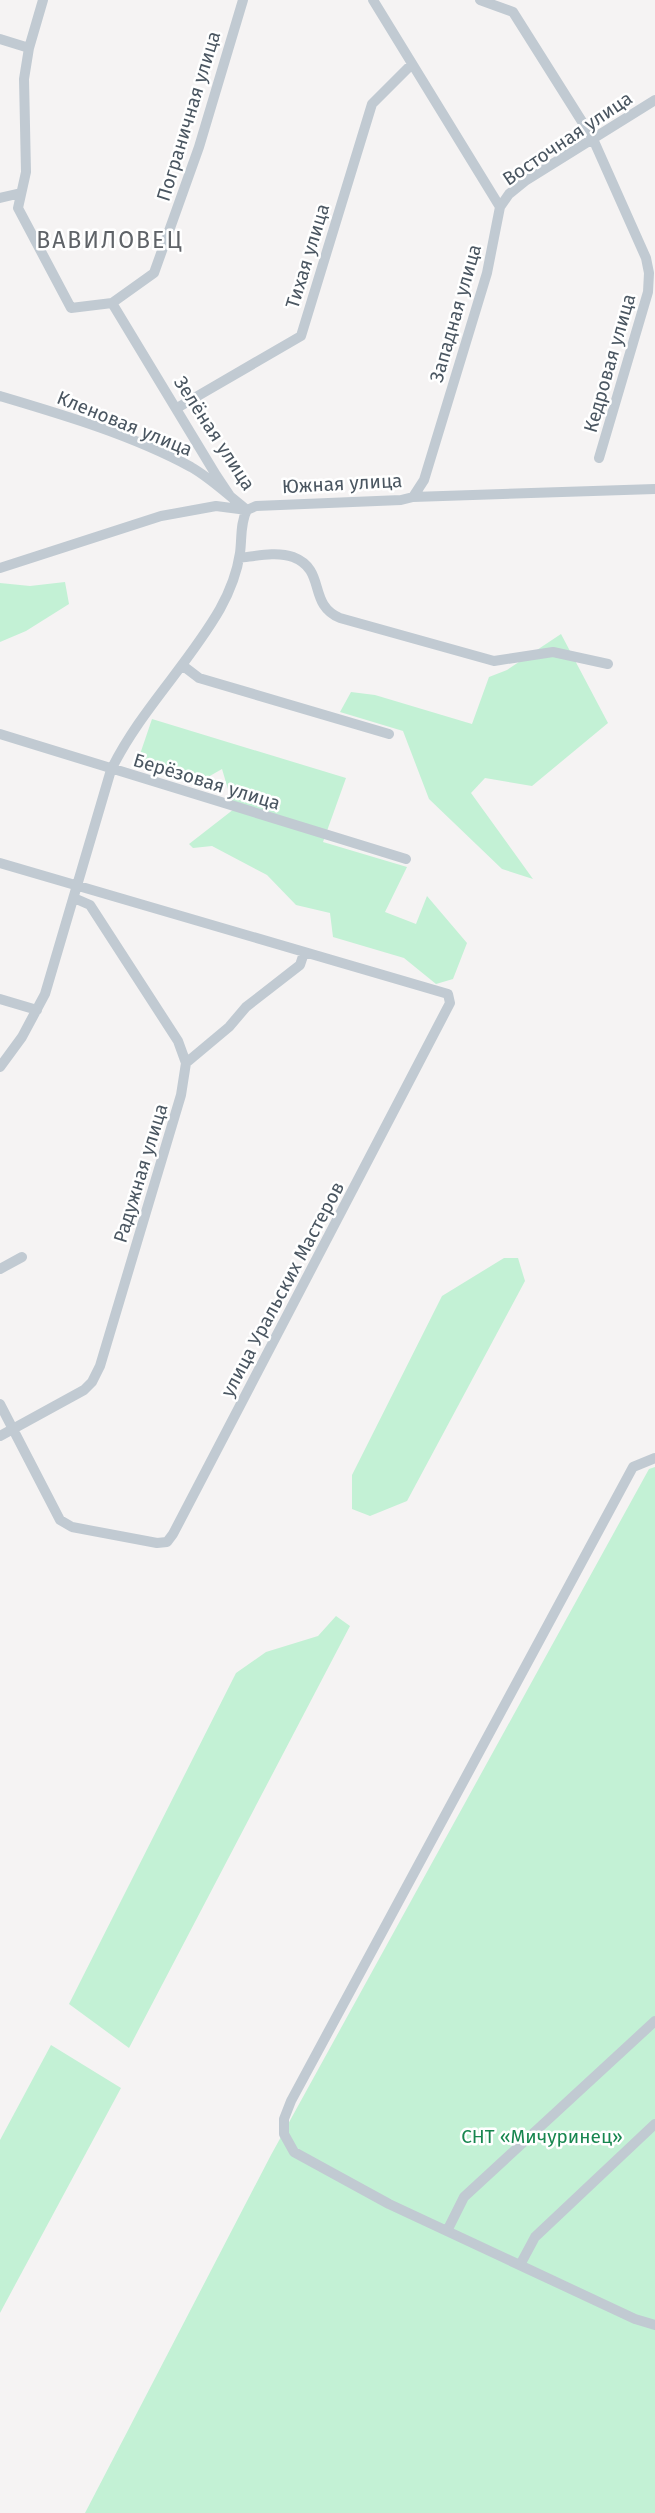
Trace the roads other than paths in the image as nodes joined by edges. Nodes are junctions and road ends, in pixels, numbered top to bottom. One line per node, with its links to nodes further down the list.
1 (43, 0): 6 (street)
2 (243, 0): 13 (street, Пограничная улица)
3 (373, 0): 7 (street)
4 (480, 0): 9 (street, Кедровая улица)
5 (0, 39): 6 (street)
6 (29, 48): 10 (street)
7 (412, 64): 12 (street); 15 (street, Тихая улица)
8 (655, 100): 9 (street, Восточная улица)
9 (593, 139): 12 (street, Восточная улица); 16 (street, Кедровая улица)
10 (21, 193): 11 (street); 13 (street)
11 (0, 198)
12 (500, 207): 19 (street, Западная улица)
13 (112, 303): 15 (street, Зелёная улица)
14 (0, 397): 18 (street, Кленовая улица)
15 (177, 408): 18 (street, Зелёная улица)
16 (599, 458)
17 (655, 489): 19 (street, Южная улица)
18 (230, 496): 20 (street, Зелёная улица)
19 (413, 497): 20 (street, Южная улица)
20 (247, 510): 21 (street, Зелёная улица); 22 (street, Южная улица)
21 (239, 558): 23 (street); 24 (street, Зелёная улица)
22 (0, 568)
23 (607, 664)
24 (182, 665): 26 (street); 27 (street, Зелёная улица)
25 (0, 734): 27 (street, Берёзовая улица)
26 (388, 734)
27 (111, 770): 28 (street, Берёзовая улица); 30 (street, Зелёная улица)
28 (405, 859)
29 (0, 863): 30 (street)
30 (78, 885): 31 (street, Зелёная улица); 32 (street)
31 (74, 898): 34 (street, Зелёная улица); 35 (street)
32 (304, 953): 35 (street); 40 (street, улица Уральских Мастеров)
33 (0, 999): 34 (street)
34 (37, 1010): 36 (street, Зелёная улица)
35 (186, 1063): 40 (street, Радужная улица)
36 (0, 1067)
37 (22, 1257): 38 (street)
38 (0, 1269)
39 (0, 1404): 40 (street)
40 (12, 1429): 41 (street, Радужная улица)
41 (0, 1436)
42 (655, 1458): 45 (street)
43 (655, 2021): 45 (street)
44 (655, 2124): 46 (street)
45 (447, 2231): 46 (street)
46 (520, 2265): 47 (street)
47 (655, 2325)

